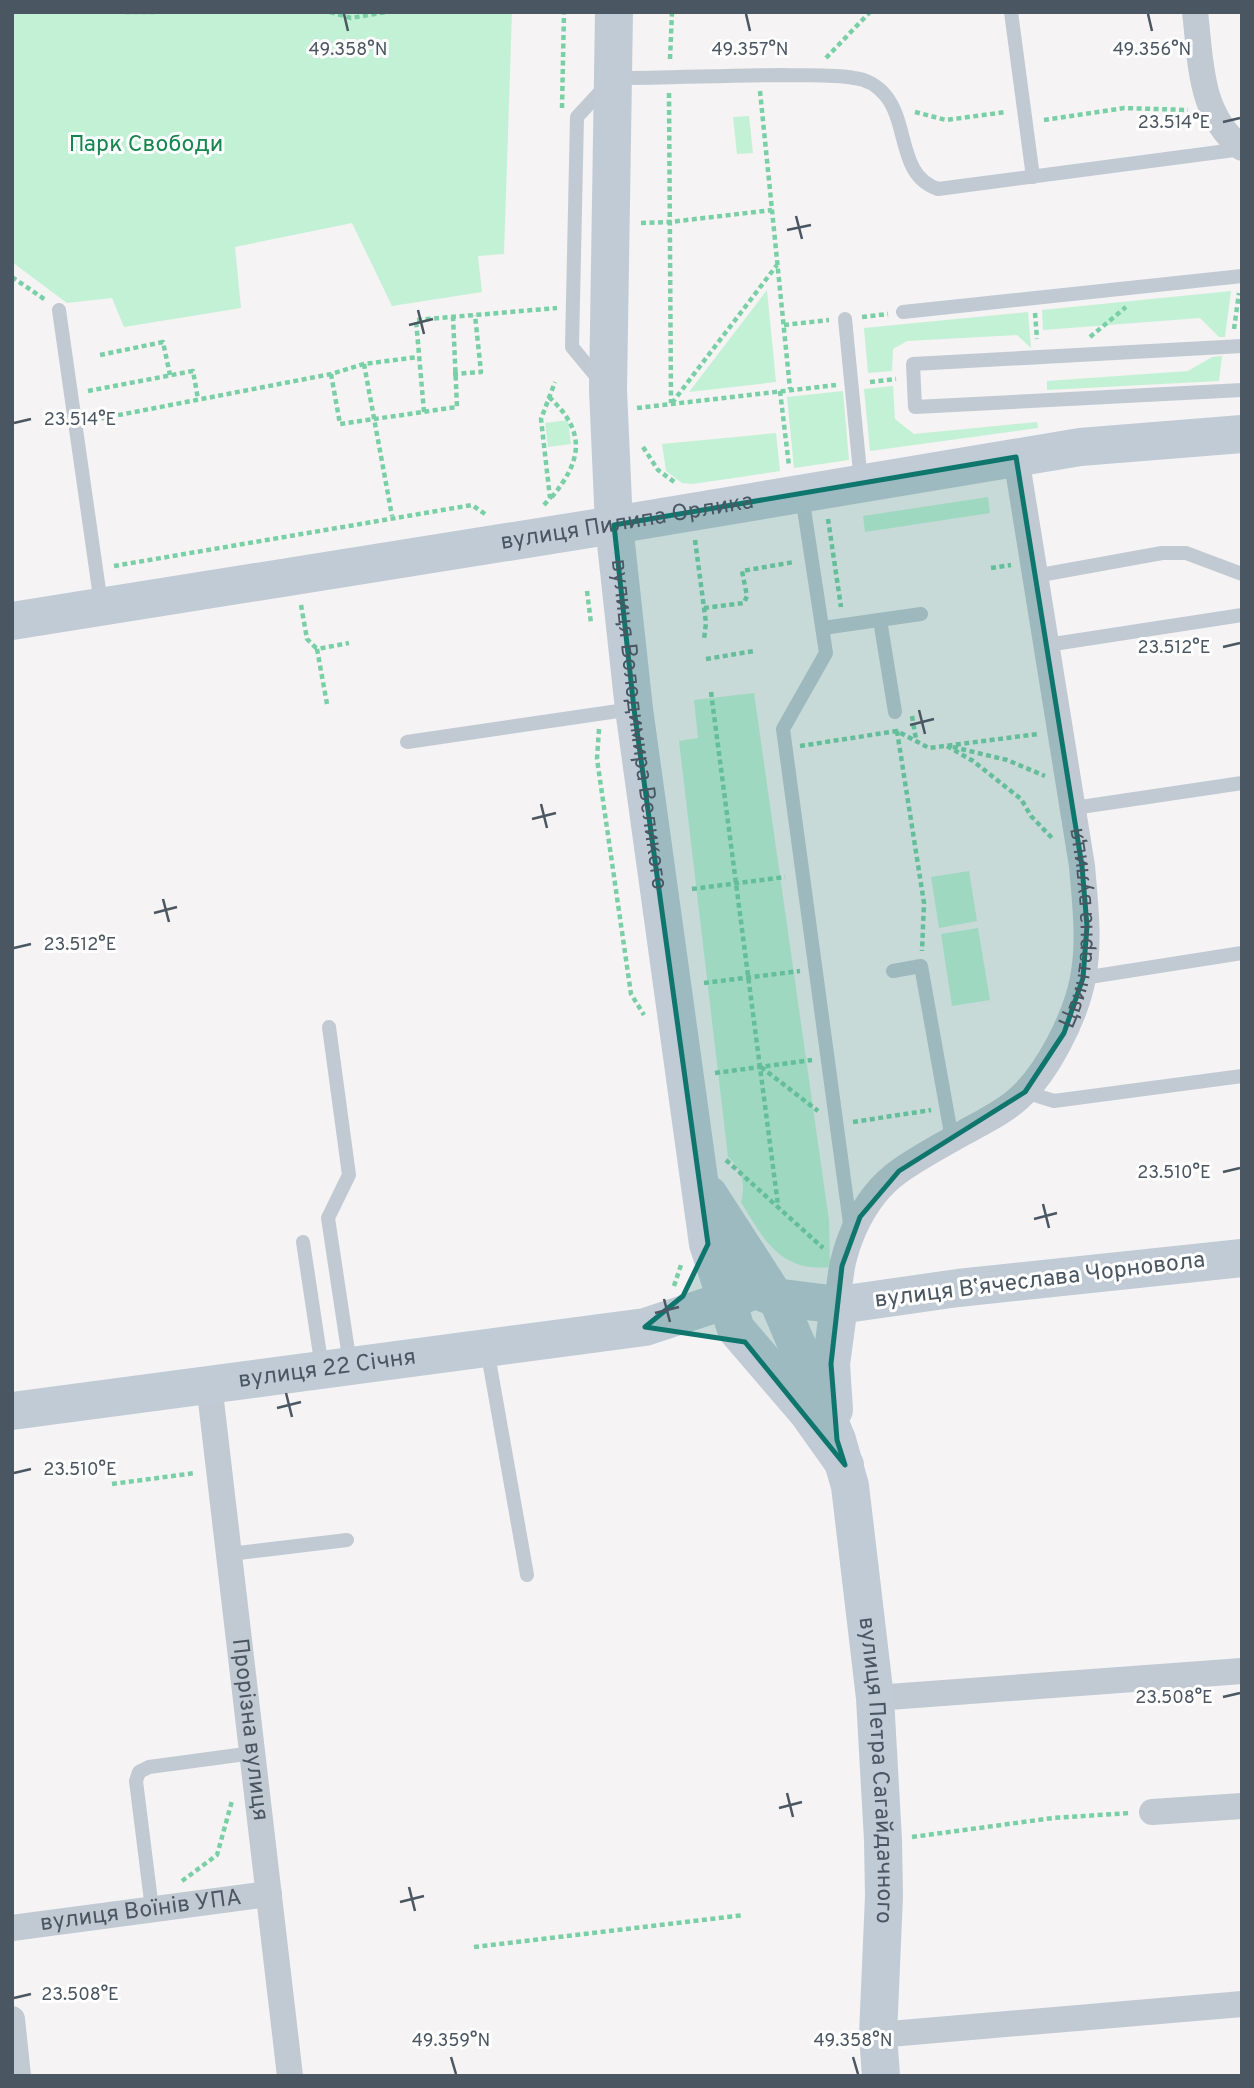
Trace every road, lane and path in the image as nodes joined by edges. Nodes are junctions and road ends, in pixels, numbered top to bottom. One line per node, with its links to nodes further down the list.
1 (125, 12): 2 (path)
2 (155, 12)
3 (330, 12): 4 (path)
4 (386, 12)
5 (614, 12): 12 (main road, вулиця Володимира Великого)
6 (671, 12): 13 (path)
7 (870, 12): 11 (path)
8 (1011, 12): 16 (lane)
9 (1195, 12): 15 (street)
10 (758, 75): 11 (lane); 13 (lane); 19 (path)
11 (813, 76): 14 (lane)
12 (613, 78): 13 (lane); 46 (main road, вулиця Володимира Великого)
13 (669, 78): 20 (path)
14 (894, 107): 16 (path); 18 (lane)
15 (1210, 111): 16 (path); 17 (street)
16 (1025, 116): 18 (lane)
17 (1242, 149): 18 (lane)
18 (1033, 177)
19 (772, 209): 20 (path); 22 (path)
20 (670, 222): 21 (path); 47 (path)
21 (637, 223)
22 (777, 264): 42 (path); 47 (path)
23 (1242, 276): 28 (lane)
24 (12, 277): 27 (path)
25 (1132, 304): 35 (path)
26 (557, 308): 29 (path)
27 (59, 310): 43 (lane)
28 (903, 312)
29 (475, 315): 30 (path); 38 (path)
30 (453, 317): 34 (path); 38 (path)
31 (845, 319): 53 (lane)
32 (1242, 346): 35 (lane)
33 (100, 355): 39 (path)
34 (418, 356): 36 (path); 48 (path)
35 (1069, 356): 41 (lane)
36 (364, 364): 37 (path); 49 (path)
37 (331, 374): 45 (path); 49 (path)
38 (453, 374): 48 (path)
39 (170, 376): 43 (path); 45 (path)
40 (555, 382): 44 (path)
41 (1242, 390)
42 (780, 391): 47 (path); 55 (path)
43 (71, 394): 50 (lane)
44 (549, 397): 54 (path); 54 (path)
45 (198, 399): 50 (path)
46 (622, 399): 47 (path); 59 (main road, вулиця Володимира Великого)
47 (671, 403)
48 (424, 412): 49 (path)
49 (374, 418): 57 (path)
50 (75, 424): 64 (lane)
51 (1242, 434): 52 (main road, вулиця Пилипа Орлика)
52 (1016, 457): 53 (main road, вулиця Пилипа Орлика); 63 (street, Цвинтарна вулиця)
53 (861, 483): 55 (main road, вулиця Пилипа Орлика)
54 (550, 498): 56 (path)
55 (807, 501): 59 (main road, вулиця Пилипа Орлика); 61 (lane); 72 (path)
56 (534, 510)
57 (392, 516): 58 (path); 64 (path)
58 (487, 516)
59 (614, 525): 64 (main road, вулиця Пилипа Орлика); 83 (main road, вулиця Володимира Великого)
60 (694, 535): 67 (path)
61 (812, 558): 67 (path); 74 (lane)
62 (1242, 575): 63 (lane)
63 (1035, 576): 77 (street, Цвинтарна вулиця)
64 (98, 587): 71 (main road, вулиця Пилипа Орлика)
65 (587, 591): 73 (path)
66 (300, 600): 78 (path)
67 (704, 608): 75 (path)
68 (921, 614): 70 (lane)
69 (1242, 615): 77 (lane)
70 (880, 620): 72 (lane); 84 (lane)
71 (12, 621)
72 (844, 626): 74 (lane)
73 (592, 628)
74 (823, 628): 89 (lane)
75 (704, 639)
76 (349, 643): 78 (path)
77 (1047, 645): 85 (street, Цвинтарна вулиця)
78 (317, 649): 82 (path)
79 (754, 651): 80 (path)
80 (706, 659)
81 (711, 692): 94 (path)
82 (327, 704)
83 (617, 711): 86 (lane); 103 (path); 112 (main road, вулиця Володимира Великого)
84 (895, 712)
85 (1061, 730): 87 (path); 91 (street, Цвинтарна вулиця)
86 (407, 742)
87 (946, 746): 89 (path); 91 (path); 92 (path)
88 (899, 747): 97 (path)
89 (786, 748): 93 (lane)
90 (1242, 783): 91 (lane)
91 (1073, 797): 92 (street, Цвинтарна вулиця)
92 (1082, 866): 101 (street, Цвинтарна вулиця)
93 (803, 875): 94 (path); 98 (lane)
94 (736, 883): 95 (path); 100 (path)
95 (692, 889)
96 (1242, 953): 101 (lane)
97 (921, 966): 99 (lane); 111 (lane)
98 (815, 969): 100 (path); 105 (lane)
99 (893, 971)
100 (748, 977): 102 (path); 106 (path)
101 (1083, 978): 109 (street, Цвинтарна вулиця)
102 (704, 983)
103 (649, 1023)
104 (329, 1027): 124 (lane)
105 (827, 1058): 106 (path); 110 (lane)
106 (760, 1067): 107 (path); 110 (path); 113 (path)
107 (715, 1073)
108 (1242, 1076): 109 (lane)
109 (1026, 1092): 111 (street, Цвинтарна вулиця)
110 (836, 1125): 114 (lane)
111 (952, 1139): 114 (street, Цвинтарна вулиця)
112 (713, 1170): 113 (path); 116 (main road, вулиця Володимира Великого); 121 (main road)
113 (778, 1205): 118 (path)
114 (852, 1236): 118 (street, Цвинтарна вулиця)
115 (303, 1242): 124 (lane)
116 (695, 1251): 119 (path); 121 (main road, вулиця Володимира Великого); 122 (main road)
117 (1242, 1258): 120 (main road, вулиця Вʼячеслава Чорновола)
118 (842, 1266): 120 (street, Цвинтарна вулиця)
119 (670, 1293)
120 (839, 1305): 121 (main road); 127 (main road, вулиця Петра Сагайдачного)
121 (756, 1321): 122 (main road, вулиця 22 Січня); 127 (main road)
122 (645, 1327): 123 (main road, вулиця 22 Січня)
123 (487, 1348): 124 (main road, вулиця 22 Січня); 132 (lane)
124 (336, 1368): 125 (main road, вулиця 22 Січня)
125 (209, 1384): 126 (main road, вулиця 22 Січня); 128 (street, Прорізна вулиця)
126 (12, 1411)
127 (841, 1453): 134 (main road, вулиця Петра Сагайдачного)
128 (219, 1469): 129 (path); 131 (street, Прорізна вулиця)
129 (112, 1484)
130 (347, 1539): 131 (lane)
131 (230, 1554): 135 (street, Прорізна вулиця)
132 (527, 1575)
133 (1242, 1671): 134 (street)
134 (875, 1698): 138 (main road, вулиця Петра Сагайдачного)
135 (253, 1753): 139 (street, Прорізна вулиця); 140 (path); 140 (lane)
136 (1242, 1806): 137 (street)
137 (1152, 1812): 138 (path)
138 (883, 1840): 146 (main road, вулиця Петра Сагайдачного)
139 (269, 1894): 140 (street, вулиця Воїнів УПА); 148 (street, Прорізна вулиця)
140 (152, 1909): 142 (street, вулиця Воїнів УПА)
141 (744, 1915): 143 (path)
142 (12, 1928)
143 (474, 1948)
144 (1242, 2004): 146 (street)
145 (12, 2019): 147 (street)
146 (878, 2035): 149 (main road, вулиця Петра Сагайдачного)
147 (18, 2076)
148 (290, 2076)
149 (881, 2076)

